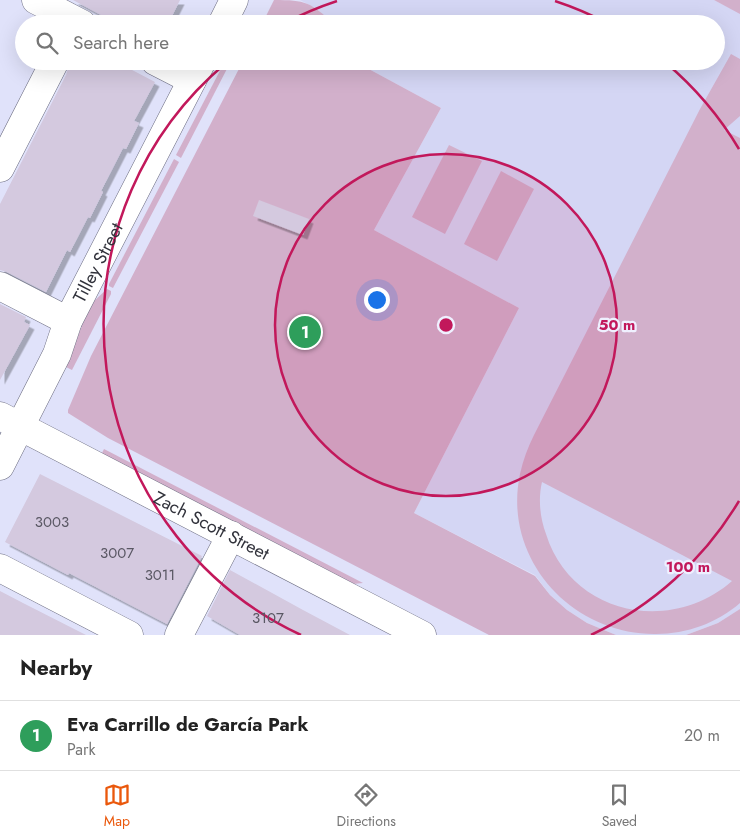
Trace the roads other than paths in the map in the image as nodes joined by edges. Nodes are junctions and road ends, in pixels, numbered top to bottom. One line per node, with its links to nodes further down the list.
1 (36, 0): 3 (street)
2 (234, 0): 4 (street)
3 (63, 15)
4 (226, 15)
5 (50, 70): 7 (street)
6 (197, 71): 9 (street, Tilley Street)
7 (0, 168)
8 (0, 286): 9 (street)
9 (68, 321): 10 (street, Tilley Street)
10 (10, 421): 11 (street, Tilley Street); 12 (street, Zach Scott Street)
11 (0, 466)
12 (231, 535): 14 (street, Zach Scott Street); 16 (street)
13 (0, 568): 15 (street)
14 (383, 626): 17 (street, Zach Scott Street)
15 (129, 635)
16 (179, 635)
17 (422, 635)

